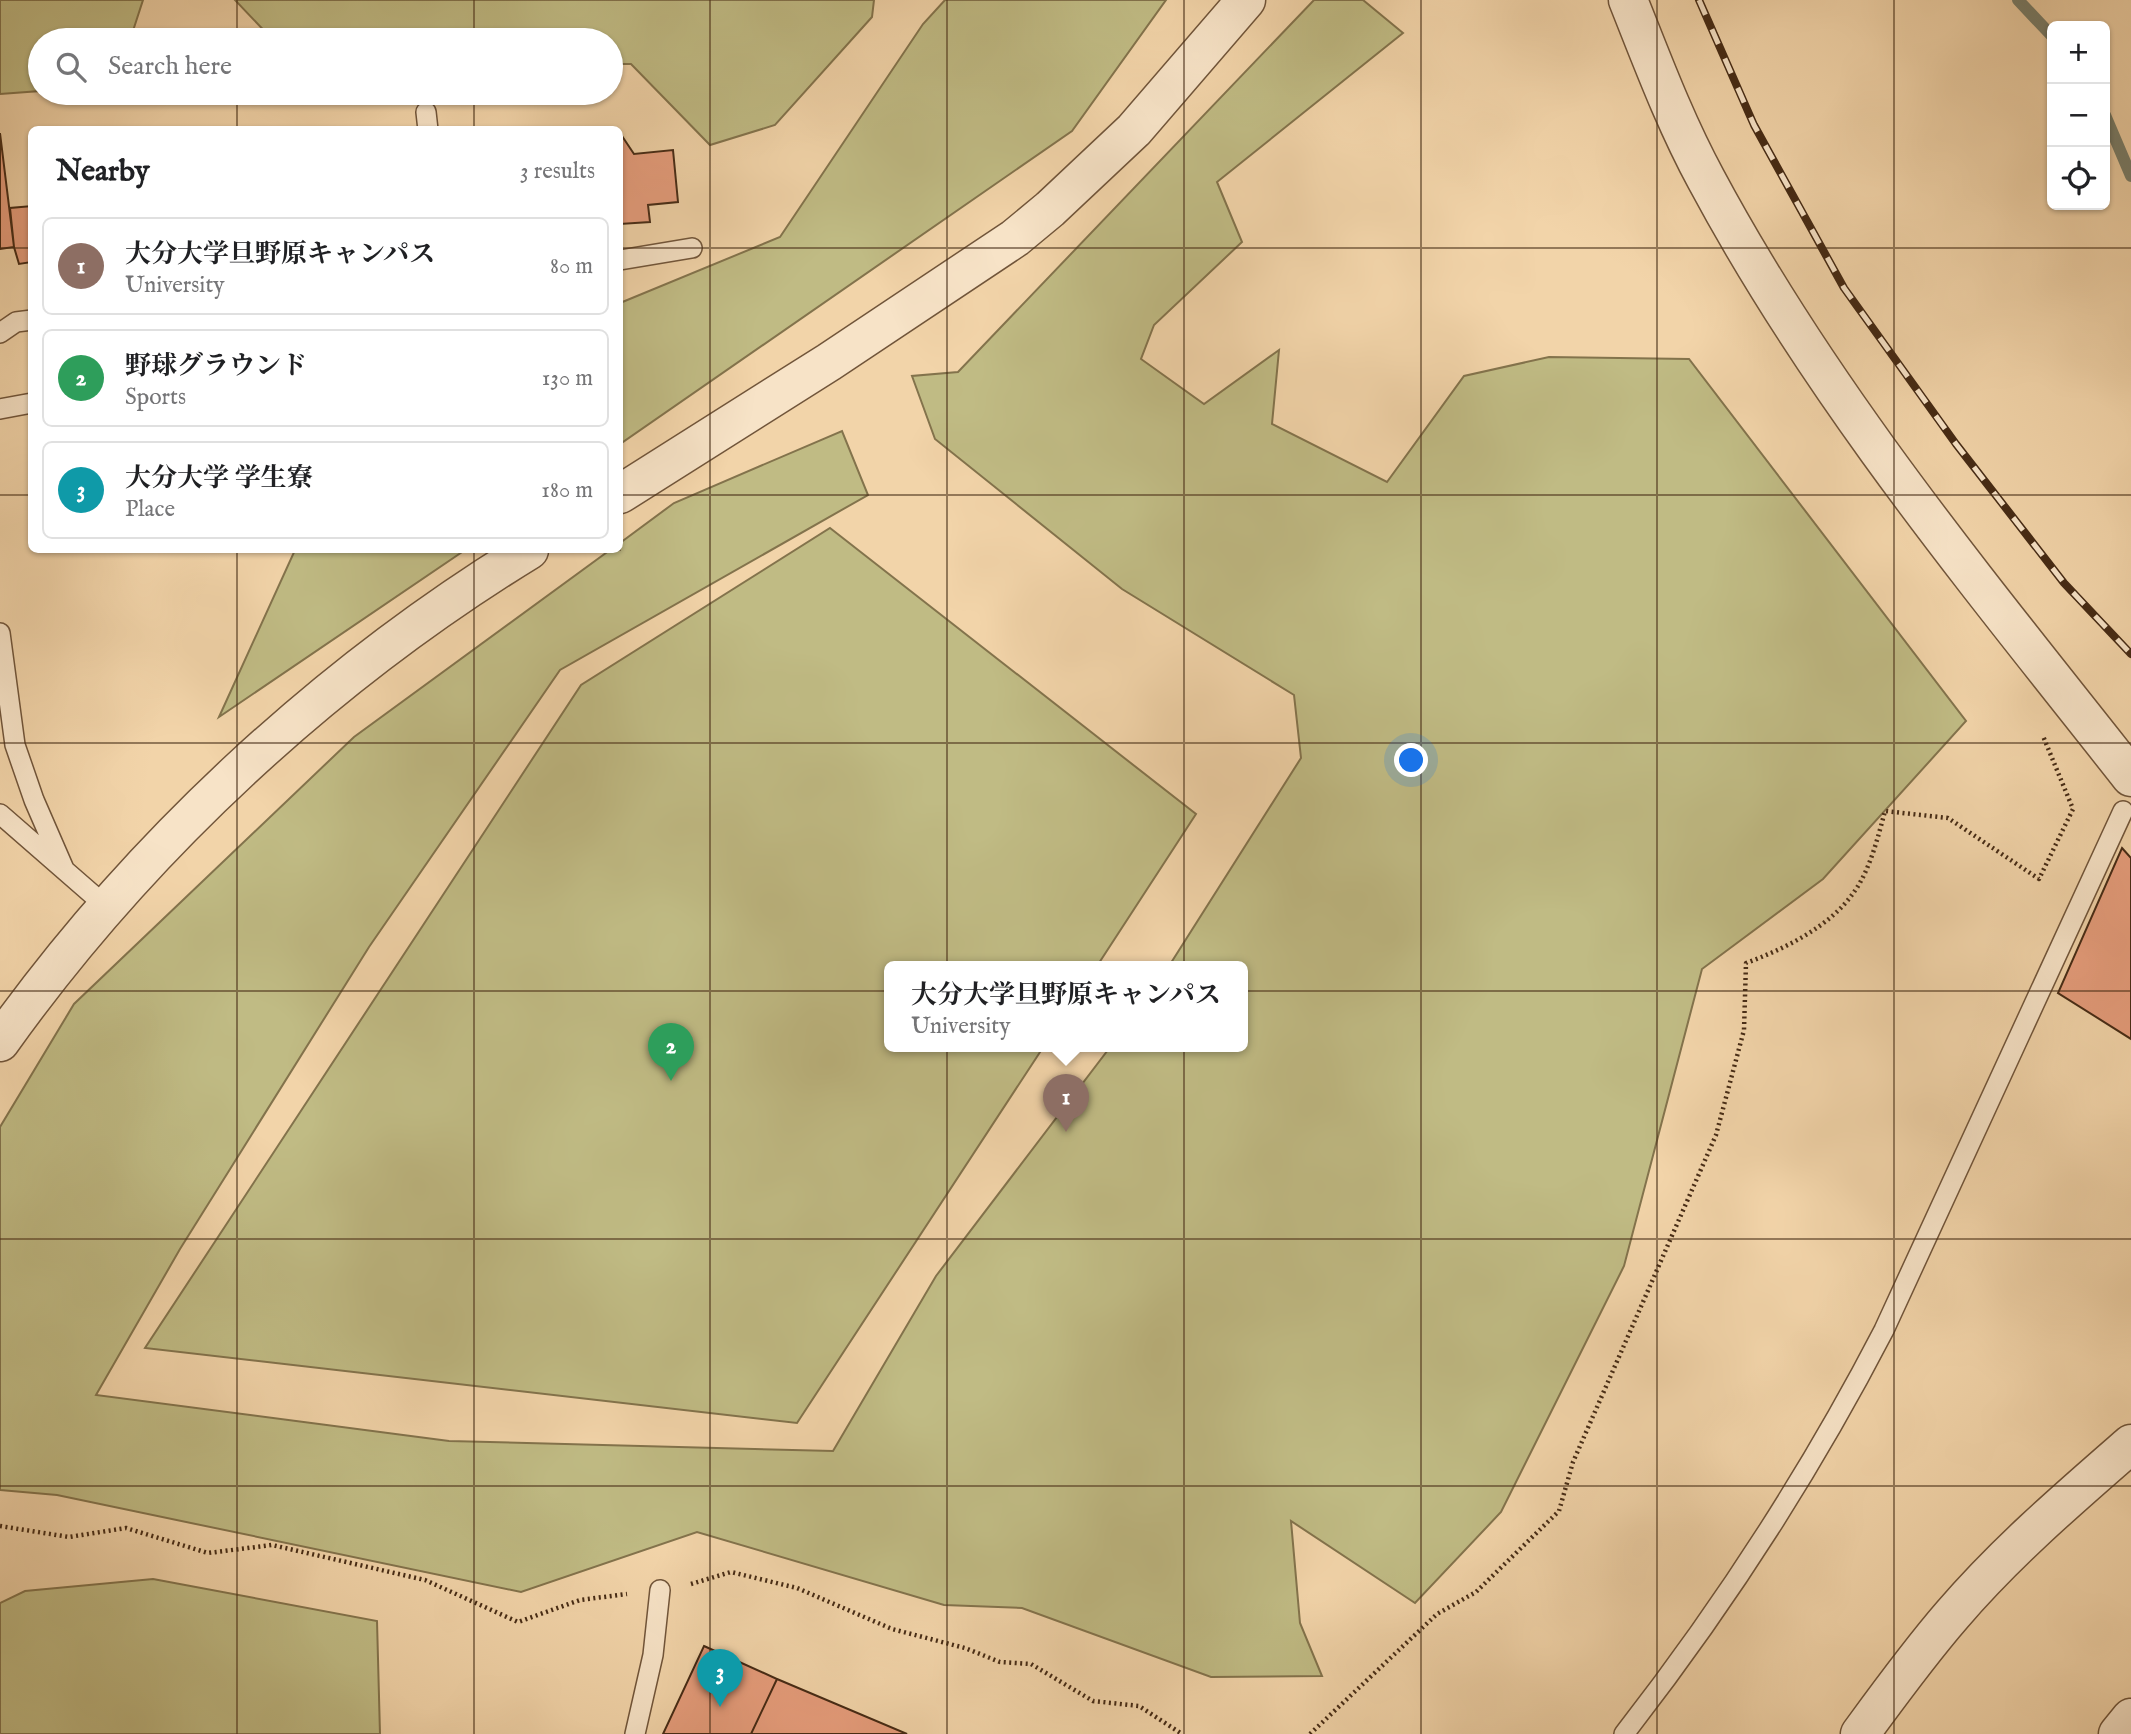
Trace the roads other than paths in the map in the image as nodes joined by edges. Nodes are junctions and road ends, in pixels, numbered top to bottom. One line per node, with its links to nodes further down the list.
1 (1246, 0): 9 (street)
2 (1628, 0): 12 (street)
3 (692, 248): 4 (lane)
4 (623, 260)
5 (28, 320): 6 (lane)
6 (0, 333)
7 (28, 404): 8 (lane)
8 (0, 409)
9 (623, 492)
10 (524, 553): 15 (street)
11 (0, 634): 14 (lane)
12 (2127, 794): 21 (lane)
13 (0, 814): 14 (lane)
14 (64, 869): 15 (lane)
15 (108, 908): 16 (street)
16 (0, 1042)
17 (2131, 1444): 22 (street)
18 (660, 1590): 20 (lane)
19 (2131, 1718): 23 (street)
20 (635, 1734)
21 (1624, 1734)
22 (1860, 1734)
23 (2118, 1734)

